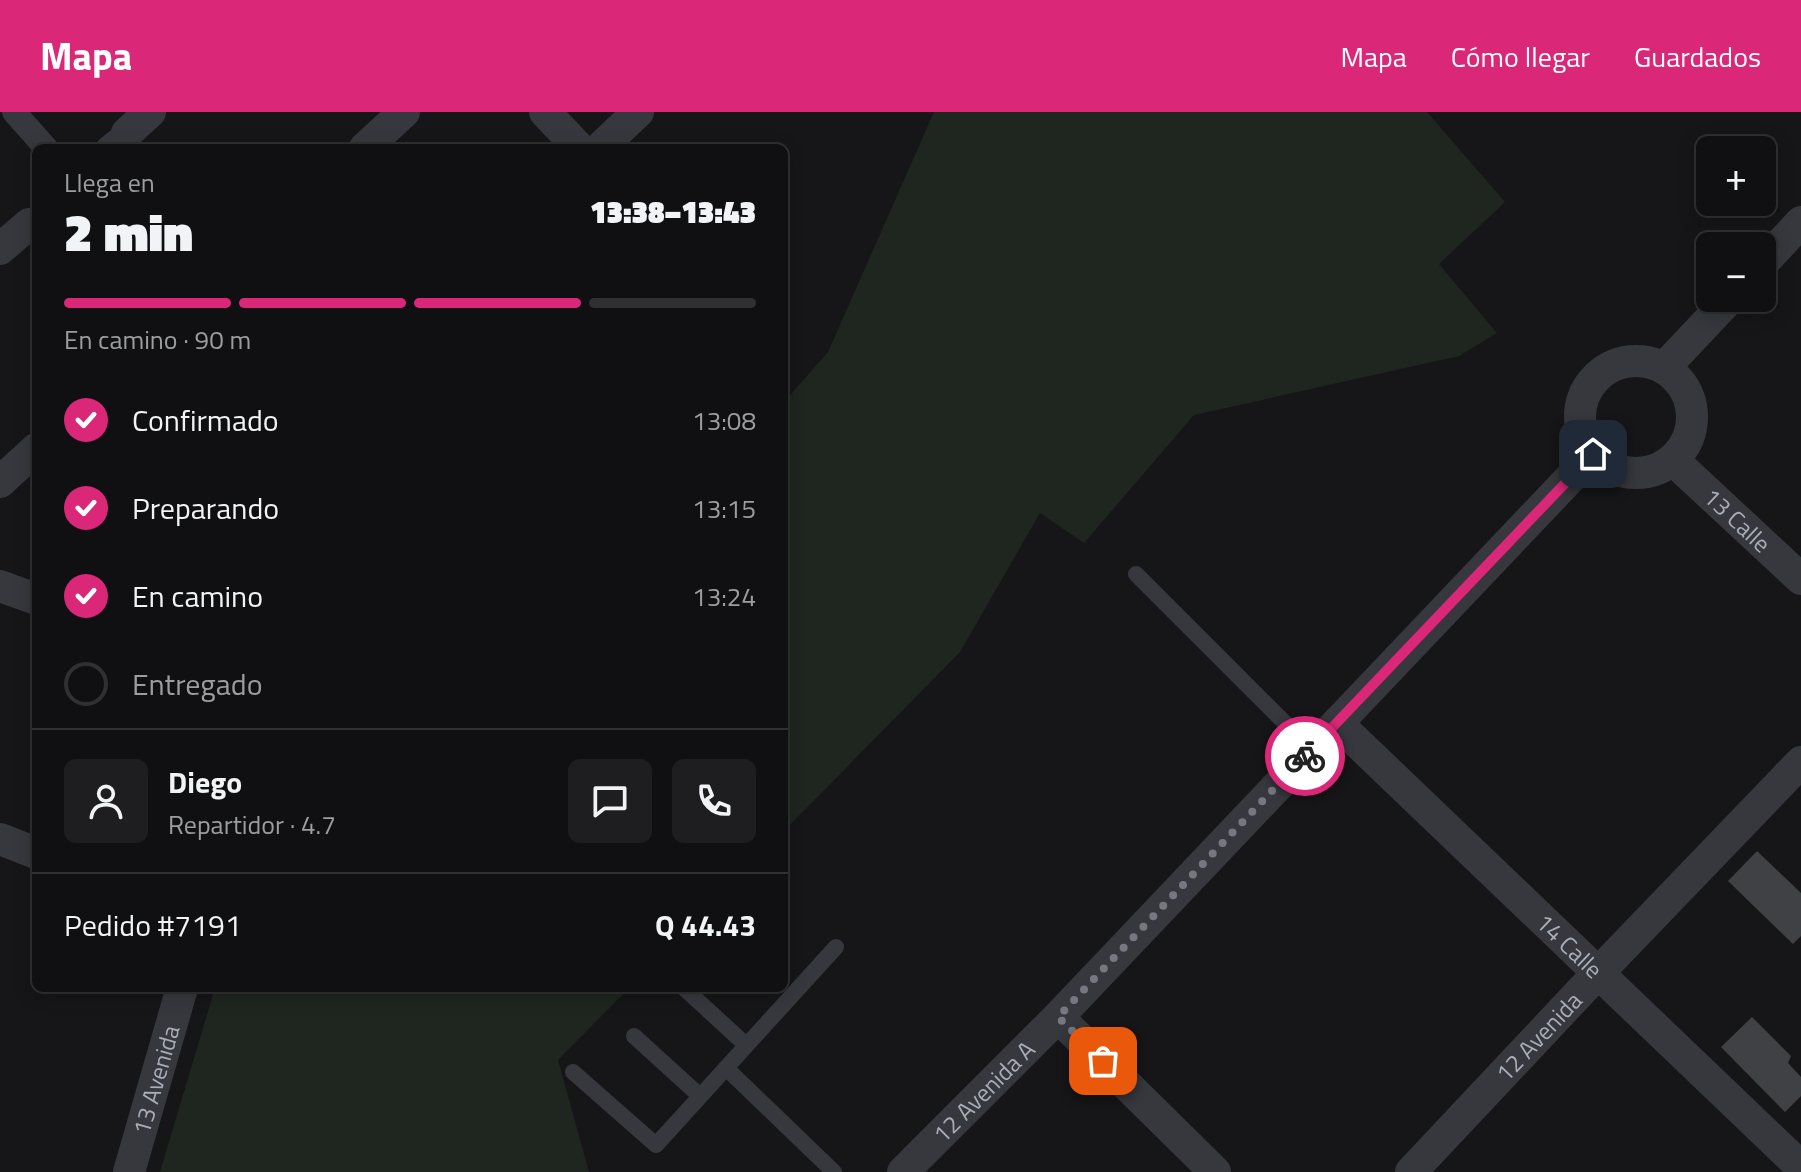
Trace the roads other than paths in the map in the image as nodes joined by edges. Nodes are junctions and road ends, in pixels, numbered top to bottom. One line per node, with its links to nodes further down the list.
1 (14, 112): 5 (street)
2 (404, 112): 6 (street)
3 (545, 112): 7 (street)
4 (638, 112): 8 (street)
5 (42, 144)
6 (369, 144)
7 (575, 144)
8 (604, 144)
9 (32, 220): 11 (street)
10 (1801, 222): 12 (street)
11 (0, 249)
12 (1776, 249)
13 (1717, 312): 14 (street)
14 (1664, 368): 16 (street); 17 (street)
15 (32, 453): 18 (street)
16 (1593, 454): 17 (street); 23 (street, 12 Avenida A)
17 (1673, 460): 20 (street, 13 Calle)
18 (0, 482)
19 (1136, 574): 24 (lane)
20 (1801, 579)
21 (0, 586): 22 (street)
22 (32, 598)
23 (1337, 723): 24 (street, 12 Avenida A); 29 (street, 14 Calle)
24 (1313, 748): 34 (street, 12 Avenida A)
25 (1801, 762): 29 (street, 12 Avenida)
26 (0, 839): 27 (street)
27 (32, 851)
28 (836, 947): 30 (lane)
29 (1599, 972): 40 (street, 14 Calle); 45 (street, 12 Avenida)
30 (789, 988)
31 (181, 992): 41 (street, 13 Avenida)
32 (688, 992): 36 (lane)
33 (786, 992): 36 (lane)
34 (1058, 1017): 43 (street, 12 Avenida A); 44 (street)
35 (634, 1036): 39 (lane)
36 (746, 1045): 37 (lane)
37 (726, 1068): 39 (lane); 42 (lane)
38 (573, 1072): 39 (lane)
39 (700, 1096)
40 (1801, 1167)
41 (129, 1172)
42 (834, 1172)
43 (903, 1172)
44 (1215, 1172)
45 (1411, 1172)

